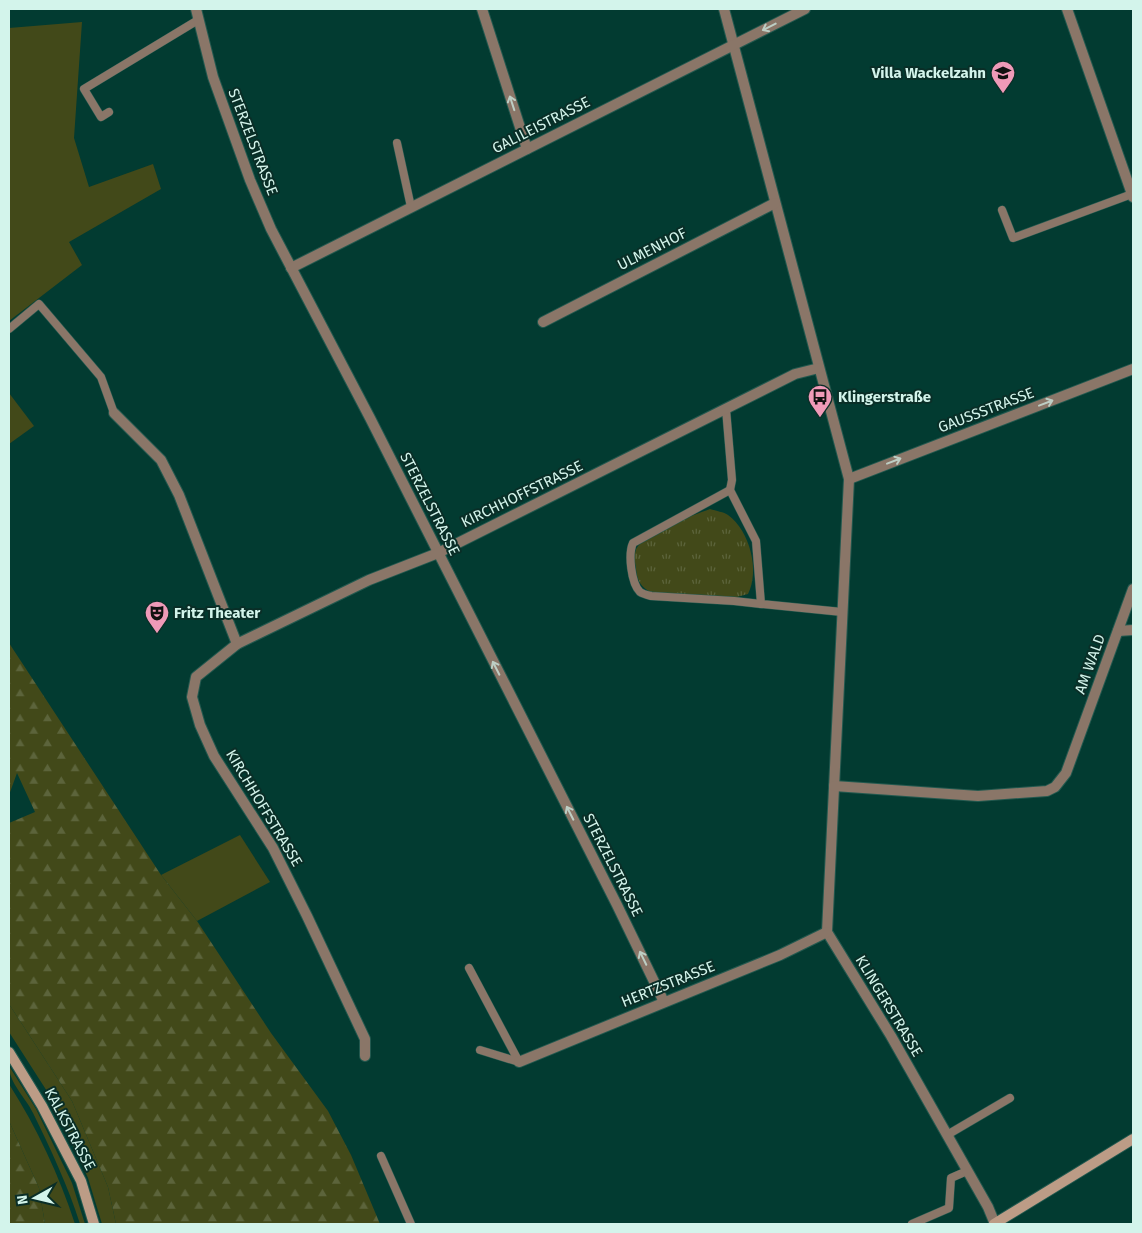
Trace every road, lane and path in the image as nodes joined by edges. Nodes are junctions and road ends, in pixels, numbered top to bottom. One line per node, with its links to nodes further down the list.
1 (196, 9): 6 (street, STERZELSTRASSE)
2 (482, 9): 10 (street, one-way to 2)
3 (724, 9): 7 (street)
4 (804, 9): 7 (street, GALILEISTRASSE, one-way to 7)
5 (1067, 9): 11 (street)
6 (198, 20): 8 (lane); 15 (street, STERZELSTRASSE)
7 (734, 45): 10 (street, GALILEISTRASSE); 12 (street)
8 (109, 112)
9 (397, 143): 13 (lane)
10 (527, 149): 13 (street, GALILEISTRASSE)
11 (1133, 196): 14 (lane)
12 (775, 203): 16 (street, ULMENHOF); 18 (street)
13 (411, 207): 15 (street, GALILEISTRASSE)
14 (1002, 210)
15 (291, 268): 24 (street, STERZELSTRASSE)
16 (543, 322)
17 (9, 329): 21 (lane)
18 (819, 368): 20 (street, KIRCHHOFFSTRASSE); 22 (street)
19 (1133, 369): 22 (street, GAUSSSTRASSE, one-way to 19)
20 (726, 409): 23 (lane); 24 (street, KIRCHHOFFSTRASSE)
21 (114, 413): 30 (street)
22 (849, 479): 27 (street)
23 (730, 490): 26 (lane); 26 (lane)
24 (438, 553): 30 (street, KIRCHHOFFSTRASSE); 34 (street, STERZELSTRASSE, one-way to 24)
25 (1133, 589): 29 (street, AM WALD)
26 (761, 604): 27 (lane)
27 (842, 612): 31 (street)
28 (1133, 630): 29 (street, AM WALD)
29 (1118, 631): 31 (street, AM WALD)
30 (237, 644): 37 (street, KIRCHHOFFSTRASSE)
31 (834, 786): 32 (street)
32 (827, 932): 34 (street, HERTZSTRASSE); 40 (street, KLINGERSTRASSE)
33 (469, 968): 38 (lane)
34 (664, 1002): 38 (street, HERTZSTRASSE)
35 (480, 1050): 38 (lane)
36 (9, 1052): 44 (main road, KALKSTRASSE)
37 (365, 1056)
38 (519, 1062)
39 (1010, 1098): 40 (lane)
40 (947, 1135): 43 (street, KLINGERSTRASSE)
41 (1133, 1139): 47 (main road)
42 (381, 1156): 45 (lane)
43 (967, 1171): 46 (lane); 47 (street, KLINGERSTRASSE)
44 (94, 1224)
45 (411, 1224)
46 (912, 1224)
47 (994, 1224)

